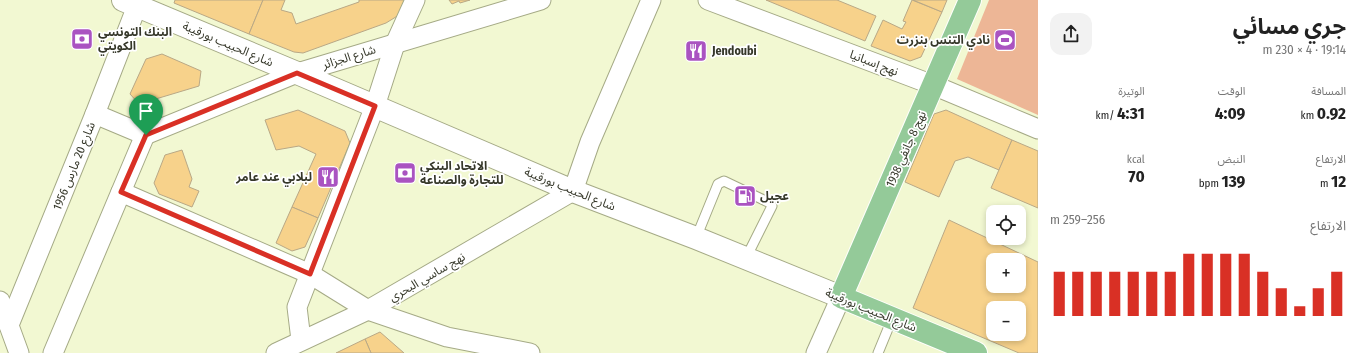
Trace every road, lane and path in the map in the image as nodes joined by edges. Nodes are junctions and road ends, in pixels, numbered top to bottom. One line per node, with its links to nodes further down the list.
1 (415, 0): 7 (street)
2 (541, 0): 7 (street, شارع الجزائر)
3 (652, 0): 15 (street)
4 (708, 0): 9 (street, نهج إسبانيا)
5 (970, 0): 9 (main road, نهج 8 جانفي 1938)
6 (130, 3): 8 (main road, شارع الحبيب بورقيبة); 11 (street, شارع 20 مارس 1956)
7 (395, 44): 8 (street, شارع الجزائر); 10 (street)
8 (297, 73): 10 (main road, شارع الحبيب بورقيبة); 13 (street, شارع الجزائر)
9 (933, 85): 12 (street, نهج إسبانيا); 19 (main road, نهج 8 جانفي 1938)
10 (375, 106): 15 (main road, شارع الحبيب بورقيبة); 18 (street)
11 (95, 114): 13 (street); 23 (street, شارع 20 مارس 1956)
12 (1038, 129)
13 (146, 135): 14 (street)
14 (121, 192): 18 (street); 26 (street)
15 (573, 192): 16 (main road, شارع الحبيب بورقيبة); 21 (street, نهج ساسي البحري)
16 (696, 238): 17 (main road, شارع الحبيب بورقيبة); 17 (lane)
17 (746, 259): 19 (main road, شارع الحبيب بورقيبة)
18 (310, 274): 21 (street); 24 (street)
19 (841, 297): 22 (main road, شارع الحبيب بورقيبة); 29 (street)
20 (0, 301): 23 (street)
21 (368, 310): 24 (street, نهج ساسي البحري); 28 (street)
22 (892, 318): 30 (lane); 31 (main road, شارع الحبيب بورقيبة)
23 (9, 325): 25 (street)
24 (301, 340): 27 (street, نهج ساسي البحري)
25 (19, 353)
26 (53, 353)
27 (276, 353)
28 (530, 353)
29 (816, 353)
30 (878, 353)
31 (976, 353)

